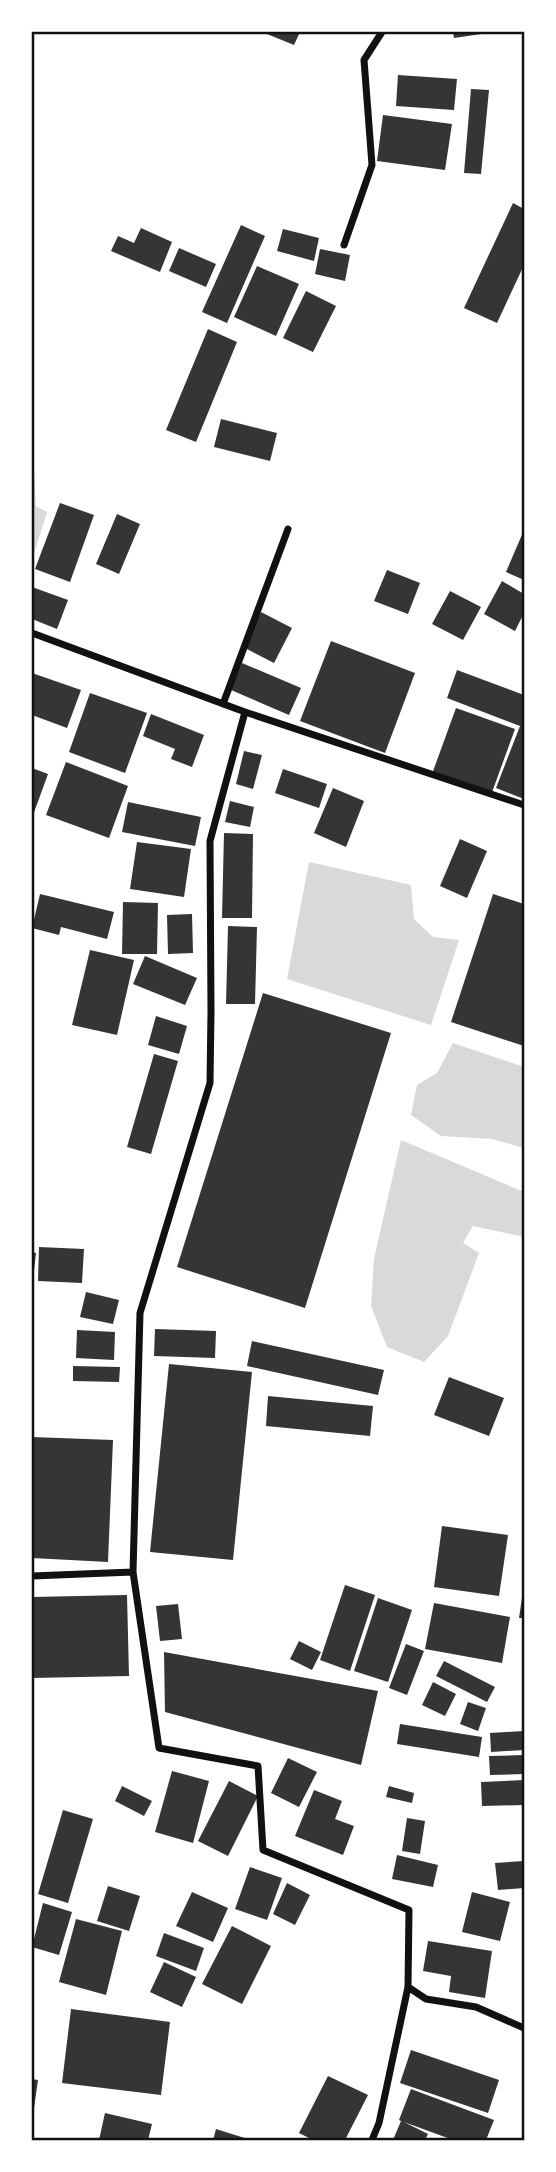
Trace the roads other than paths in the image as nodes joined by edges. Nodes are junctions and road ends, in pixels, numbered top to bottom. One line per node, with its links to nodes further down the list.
1 (382, 32): 2 (street)
2 (344, 245)
3 (288, 529): 5 (street)
4 (32, 633): 5 (street)
5 (223, 704): 6 (street)
6 (245, 712): 7 (street); 8 (street)
7 (524, 805)
8 (134, 1572): 9 (street); 10 (street)
9 (32, 1576)
10 (408, 1987): 11 (street); 12 (street)
11 (524, 2028)
12 (372, 2140)

